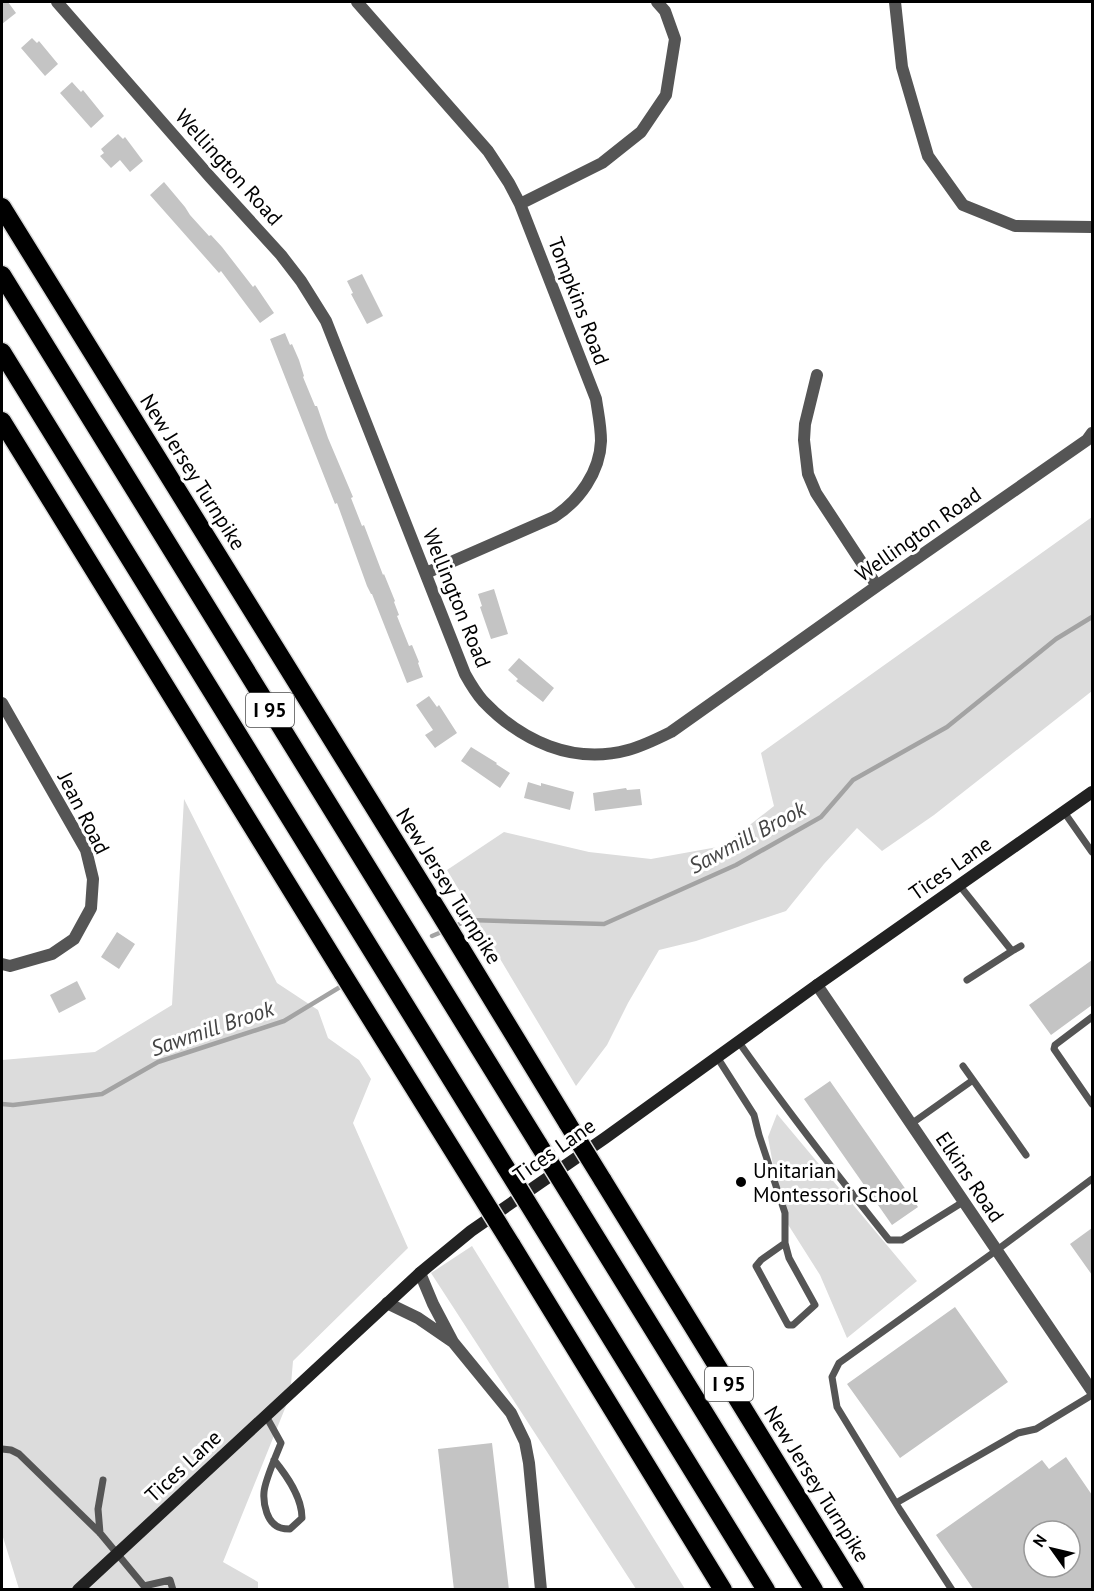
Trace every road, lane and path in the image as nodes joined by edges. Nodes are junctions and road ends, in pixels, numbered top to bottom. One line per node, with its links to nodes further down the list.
1 (57, 2): 13 (street, Wellington Road)
2 (357, 2): 5 (street, Tompkins Road)
3 (657, 2): 5 (street)
4 (895, 2): 7 (street)
5 (520, 204): 13 (street, Tompkins Road)
6 (2, 207): 55 (highway, New Jersey Turnpike / I 95, bridge)
7 (1092, 227)
8 (2, 275): 54 (highway, I 95, bridge)
9 (2, 352): 53 (highway, I 95, bridge)
10 (817, 375): 14 (street)
11 (2, 421): 52 (highway, bridge)
12 (1092, 433): 14 (street, Wellington Road)
13 (426, 573): 14 (street, Wellington Road)
14 (877, 586)
15 (2, 703): 22 (street, Jean Road)
16 (1092, 792): 17 (street, Tices Lane)
17 (1064, 812): 18 (lane); 19 (street, Tices Lane)
18 (1092, 852)
19 (960, 886): 21 (lane); 24 (street, Tices Lane)
20 (1021, 946): 21 (lane)
21 (1012, 951): 23 (lane)
22 (2, 964)
23 (967, 981)
24 (817, 985): 26 (street, Tices Lane); 31 (street, Elkins Road)
25 (1092, 1017): 30 (lane)
26 (738, 1041): 27 (street, Tices Lane); 34 (lane)
27 (717, 1057): 35 (lane); 37 (street, Tices Lane)
28 (963, 1066): 29 (lane)
29 (973, 1080): 31 (lane); 32 (lane)
30 (1092, 1104)
31 (911, 1124): 34 (street, Elkins Road)
32 (1026, 1155)
33 (1092, 1179): 36 (lane)
34 (963, 1202): 36 (street, Elkins Road)
35 (785, 1243): 35 (lane)
36 (997, 1250): 40 (street, Elkins Road); 45 (lane)
37 (420, 1273): 38 (street, Tices Lane); 39 (street)
38 (387, 1303): 39 (street); 41 (street, Tices Lane)
39 (453, 1342): 51 (street)
40 (1092, 1393): 45 (lane)
41 (266, 1416): 43 (lane); 47 (street, Tices Lane)
42 (2, 1449): 46 (lane)
43 (274, 1460): 43 (lane)
44 (103, 1480): 46 (lane)
45 (896, 1503): 56 (lane)
46 (100, 1533): 47 (lane)
47 (117, 1553): 48 (lane); 49 (street, Tices Lane)
48 (143, 1588): 50 (lane)
49 (78, 1590)
50 (173, 1590)
51 (541, 1590)
52 (723, 1590)
53 (766, 1590)
54 (813, 1590)
55 (855, 1590)
56 (952, 1590)

